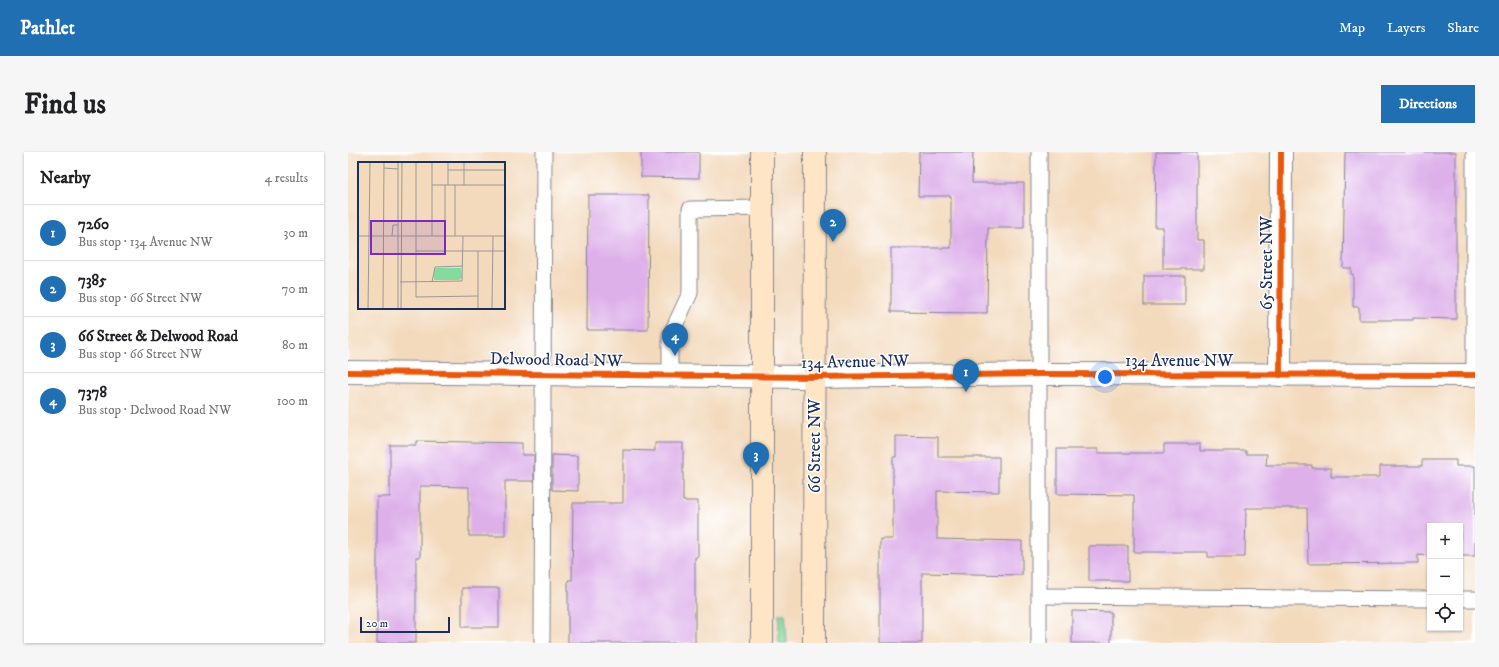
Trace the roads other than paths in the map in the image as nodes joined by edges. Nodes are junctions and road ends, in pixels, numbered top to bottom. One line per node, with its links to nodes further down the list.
1 (544, 152): 9 (lane)
2 (762, 152): 7 (main road)
3 (815, 152): 15 (main road, 66 Street NW)
4 (1039, 152): 10 (lane)
5 (1281, 152): 11 (street, 65 Street NW)
6 (1474, 152): 12 (lane)
7 (763, 208): 13 (lane); 14 (main road)
8 (348, 372): 9 (street, Delwood Road NW)
9 (544, 374): 13 (street, Delwood Road NW); 20 (lane)
10 (1039, 374): 11 (street, 134 Avenue NW); 15 (street, 134 Avenue NW); 16 (lane)
11 (1280, 375): 12 (street, 134 Avenue NW)
12 (1474, 375)
13 (670, 376): 14 (street, Delwood Road NW)
14 (763, 376): 15 (street, 134 Avenue NW); 21 (main road)
15 (815, 378): 22 (main road, 66 Street NW)
16 (1040, 596): 17 (lane); 23 (lane)
17 (1427, 599)
18 (1463, 599): 19 (lane)
19 (1475, 599)
20 (542, 643)
21 (762, 643)
22 (814, 643)
23 (1040, 643)

